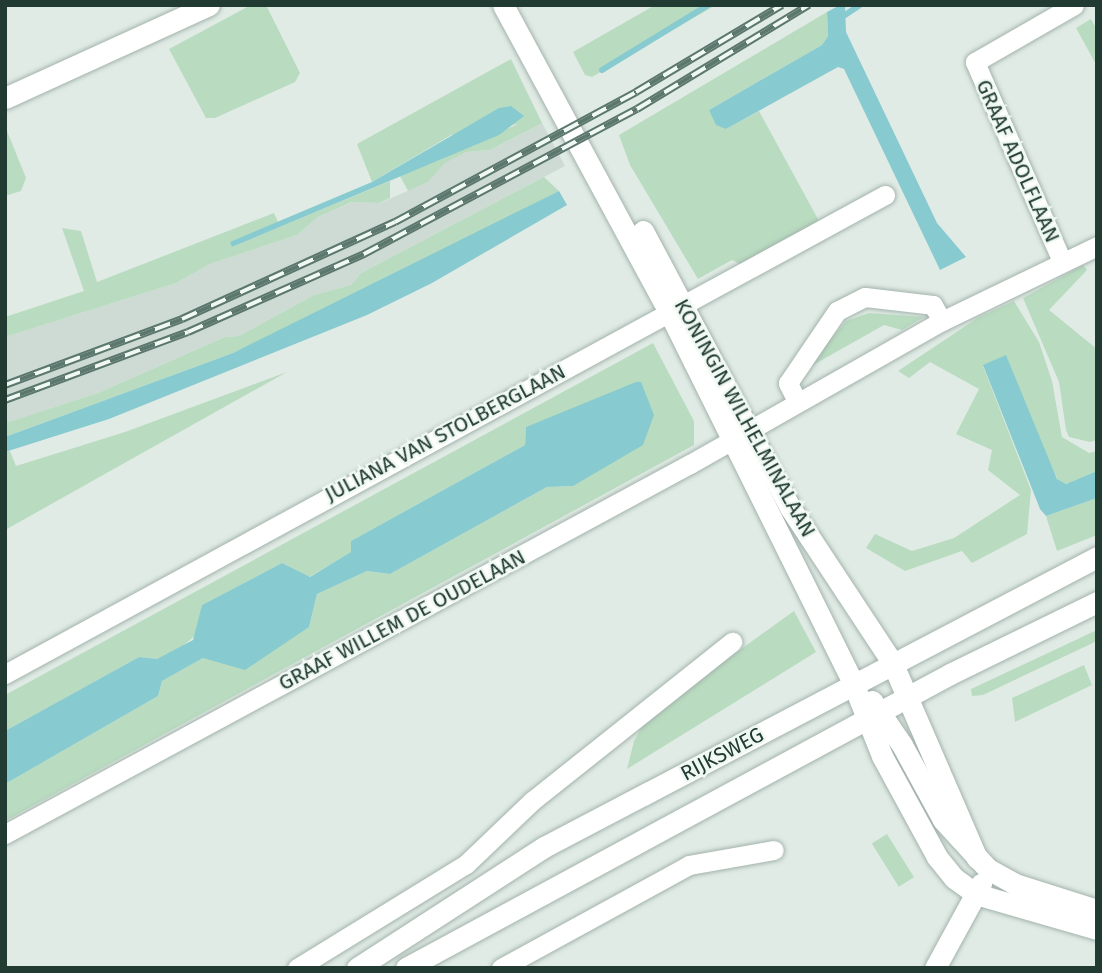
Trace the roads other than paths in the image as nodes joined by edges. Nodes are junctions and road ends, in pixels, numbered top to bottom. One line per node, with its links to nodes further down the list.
1 (503, 5): 5 (main road)
2 (519, 5): 5 (main road)
3 (1074, 5): 9 (street, GRAAF ADOLFLAAN)
4 (207, 6): 6 (main road)
5 (540, 57): 10 (main road, KONINGIN WILHELMINALAAN)
6 (5, 98)
7 (885, 195): 10 (street, JULIANA VAN STOLBERGLAAN)
8 (1097, 246): 9 (street, GRAAF WILLEM DE OUDELAAN)
9 (1062, 259): 11 (street, GRAAF WILLEM DE OUDELAAN)
10 (676, 308): 13 (main road, KONINGIN WILHELMINALAAN); 18 (street, JULIANA VAN STOLBERGLAAN)
11 (942, 321): 12 (street, GRAAF WILLEM DE OUDELAAN); 12 (street)
12 (797, 401): 13 (street, GRAAF WILLEM DE OUDELAAN)
13 (740, 434): 17 (main road, KONINGIN WILHELMINALAAN); 19 (main road, KONINGIN WILHELMINALAAN); 22 (street, GRAAF WILLEM DE OUDELAAN)
14 (1097, 557): 17 (main road, RIJKSWEG)
15 (1097, 603): 20 (main road, RIJKSWEG)
16 (732, 642): 29 (street)
17 (892, 662): 19 (main road, RIJKSWEG); 20 (main road, KONINGIN WILHELMINALAAN)
18 (5, 674)
19 (853, 683): 21 (main road, KONINGIN WILHELMINALAAN); 30 (main road, RIJKSWEG)
20 (909, 696): 21 (main road, RIJKSWEG); 24 (main road, KONINGIN WILHELMINALAAN)
21 (874, 715): 24 (main road, KONINGIN WILHELMINALAAN); 25 (main road, KONINGIN WILHELMINALAAN); 31 (main road, RIJKSWEG)
22 (5, 834)
23 (774, 850): 28 (street)
24 (983, 864): 25 (main road); 26 (main road)
25 (976, 894): 27 (main road); 33 (main road)
26 (1097, 910)
27 (1097, 929)
28 (523, 963): 32 (street)
29 (297, 968)
30 (357, 968)
31 (406, 968)
32 (501, 968)
33 (935, 968)

